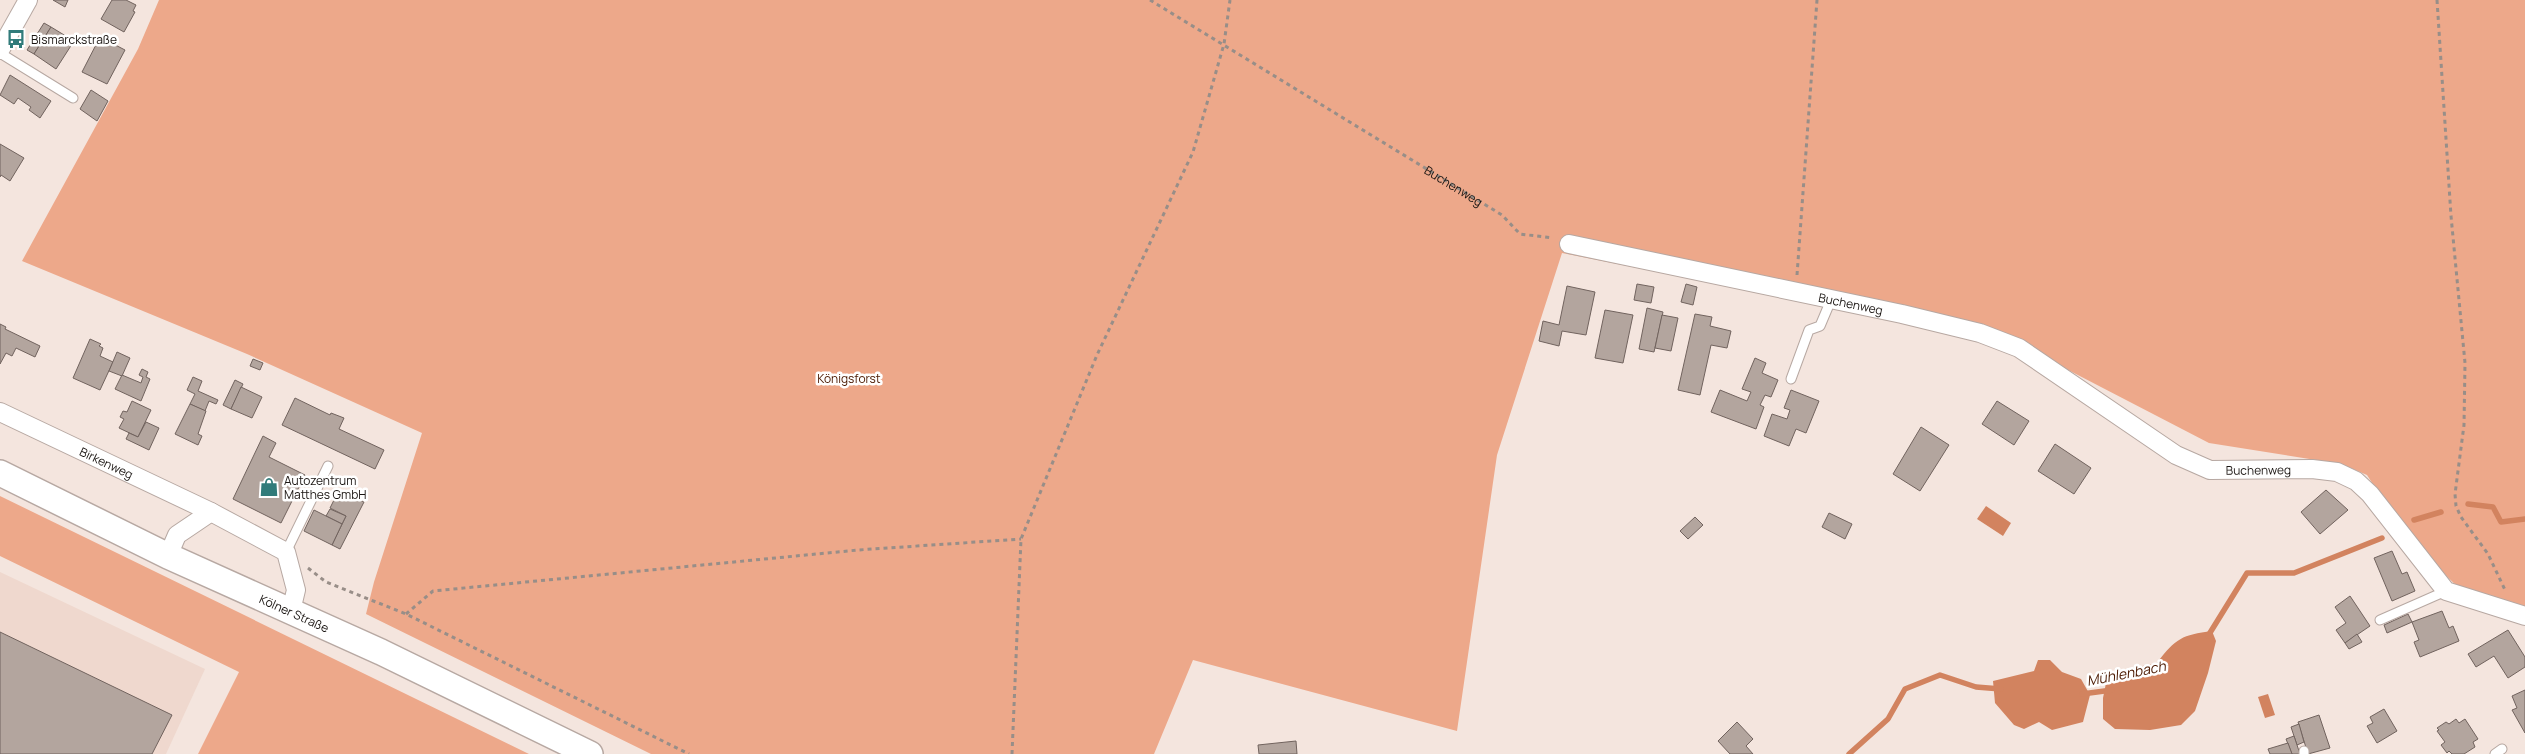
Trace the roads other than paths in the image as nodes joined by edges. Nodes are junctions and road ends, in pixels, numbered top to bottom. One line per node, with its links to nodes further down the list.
1 (28, 0): 2 (street)
2 (0, 51): 3 (lane)
3 (73, 98)
4 (1569, 244): 5 (street, Buchenweg)
5 (1831, 300): 6 (lane); 13 (street, Buchenweg)
6 (1791, 379)
7 (0, 412): 10 (street, Birkenweg)
8 (328, 466): 11 (lane)
9 (0, 473): 12 (main road, Kölner Straße)
10 (211, 512): 11 (street, Birkenweg); 12 (street)
11 (286, 552): 14 (street)
12 (168, 556): 14 (main road, Kölner Straße)
13 (2446, 591): 15 (street); 16 (lane)
14 (292, 610): 17 (main road, Kölner Straße)
15 (2520, 615)
16 (2380, 620)
17 (590, 754)

